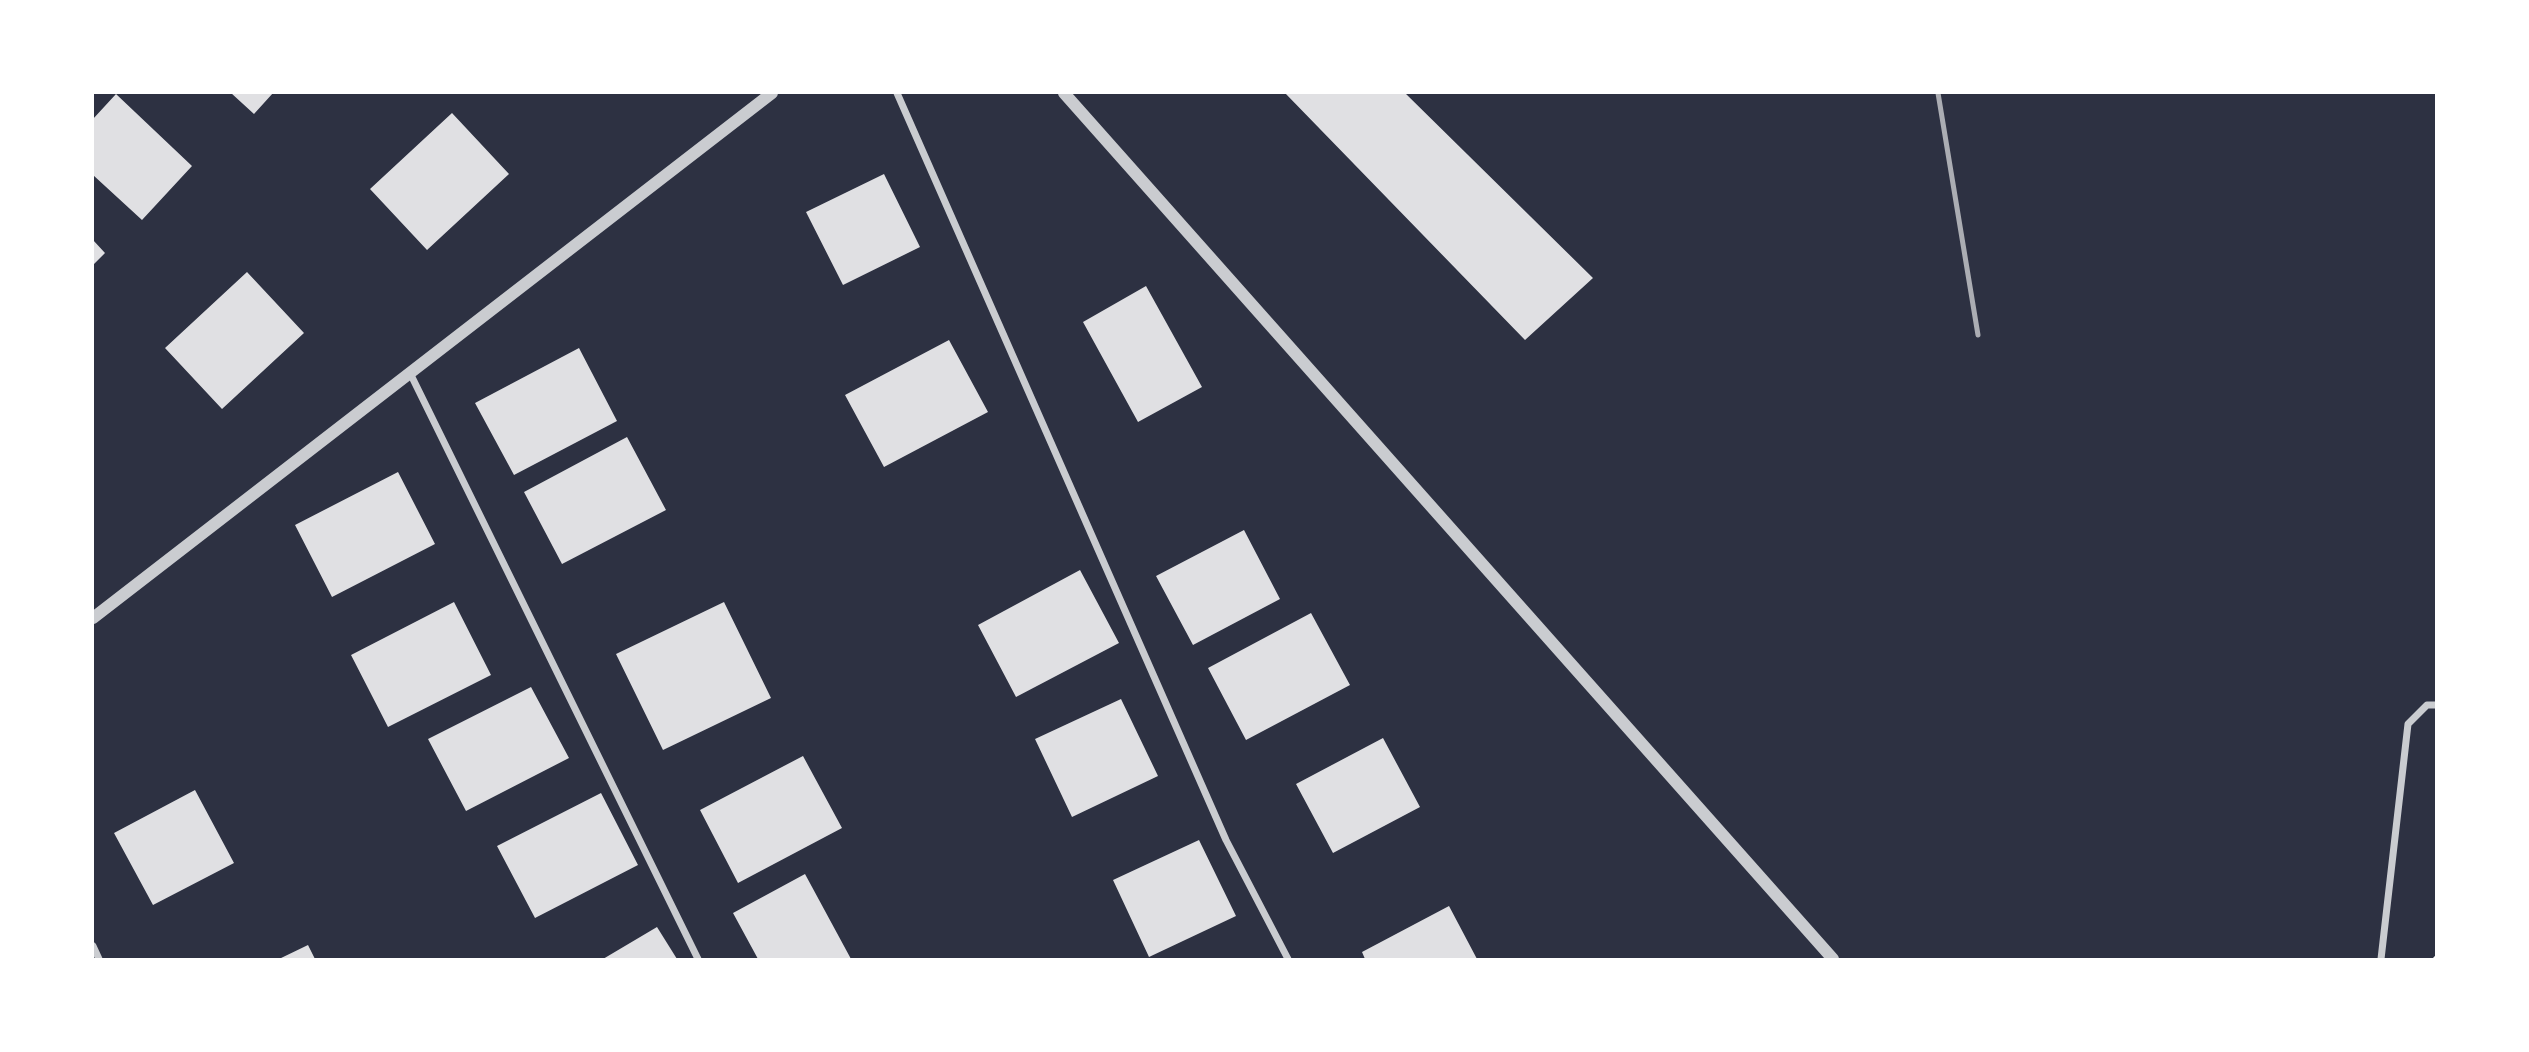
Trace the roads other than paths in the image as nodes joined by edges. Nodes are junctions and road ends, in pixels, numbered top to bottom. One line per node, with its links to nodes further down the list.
1 (772, 93): 4 (street)
2 (897, 93): 10 (street)
3 (1064, 93): 11 (street)
4 (410, 373): 5 (street); 9 (street)
5 (93, 618)
6 (2436, 705): 12 (street)
7 (93, 946): 8 (street)
8 (99, 959)
9 (698, 959)
10 (1288, 959)
11 (1833, 959)
12 (2381, 959)

